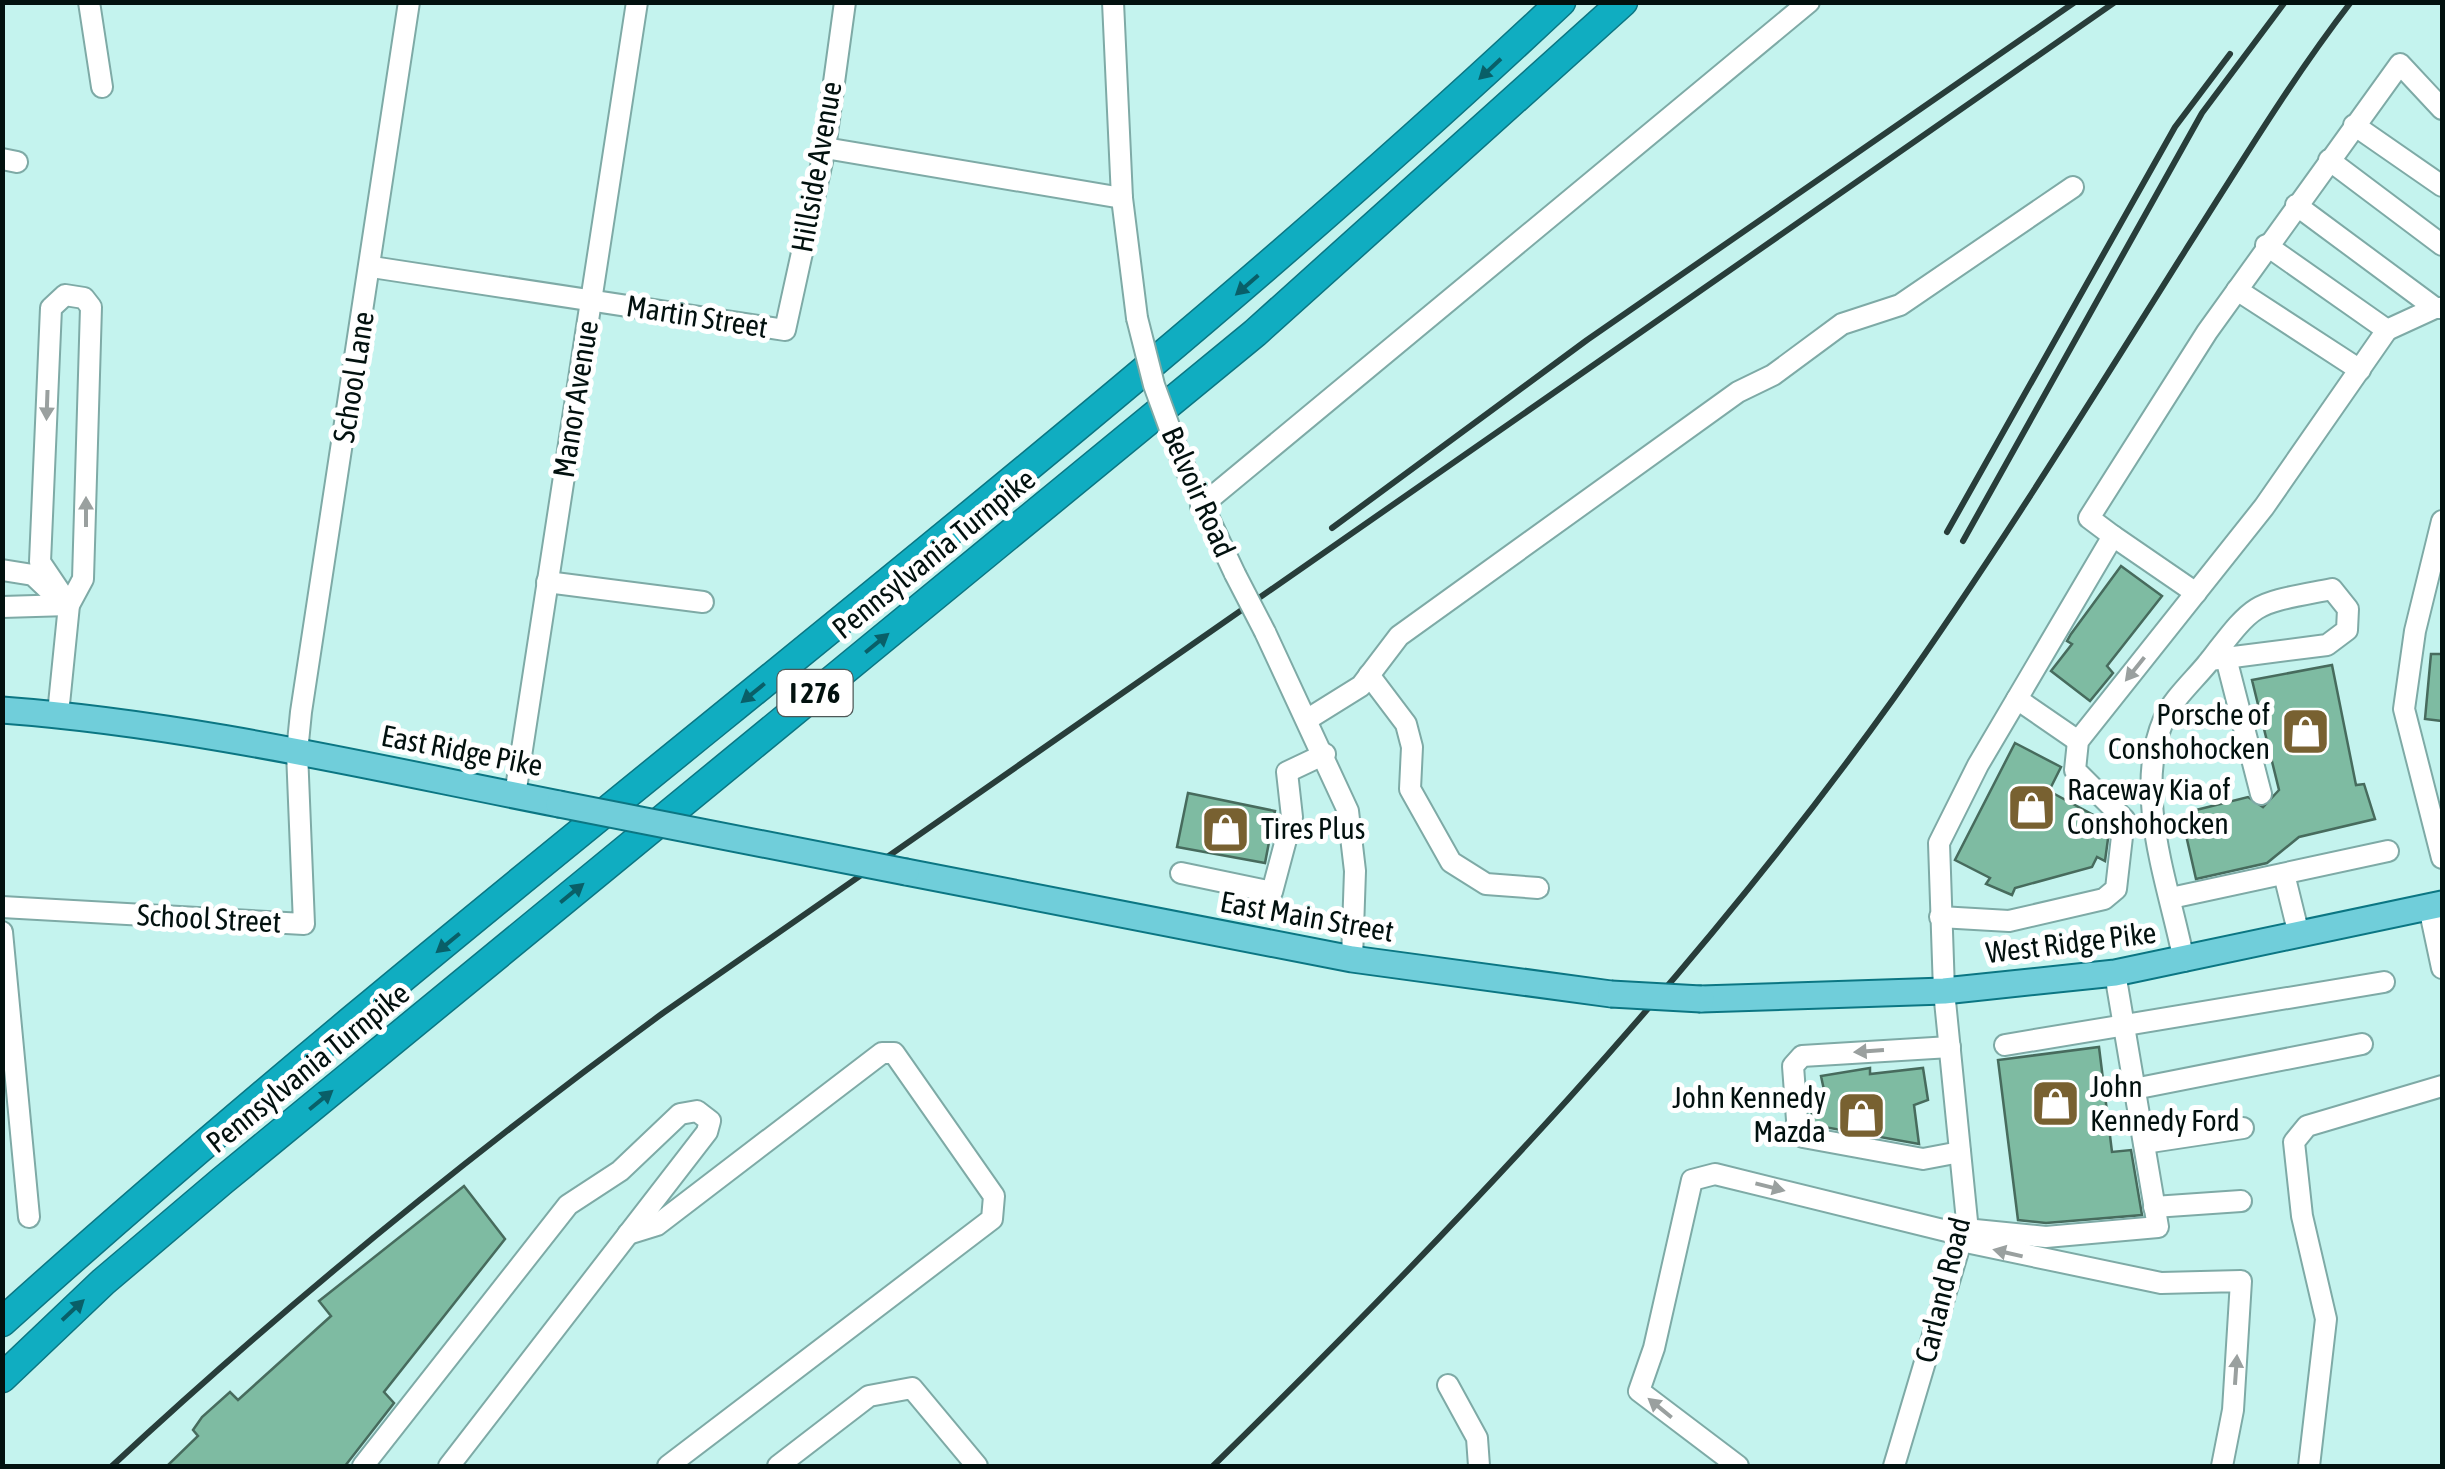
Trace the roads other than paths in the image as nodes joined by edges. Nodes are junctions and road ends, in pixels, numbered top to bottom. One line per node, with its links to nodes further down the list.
1 (89, 2): 9 (street)
2 (409, 2): 20 (street, School Lane)
3 (637, 2): 22 (street, Manor Avenue)
4 (845, 2): 12 (street, Hillside Avenue)
5 (1113, 2): 16 (street, Belvoir Road)
6 (1561, 2): 81 (highway, Pennsylvania Turnpike / I 276, one-way to 81)
7 (1623, 2): 82 (highway, Pennsylvania Turnpike / I 276, one-way to 7)
8 (1809, 2): 27 (street)
9 (102, 87)
10 (2442, 109): 11 (street)
11 (2354, 126): 13 (street); 15 (street)
12 (825, 148): 16 (street); 24 (street, Hillside Avenue)
13 (2329, 160): 17 (street); 18 (street)
14 (2072, 186): 37 (street)
15 (2442, 186)
16 (1122, 198): 27 (street, Belvoir Road, bridge)
17 (2296, 204): 19 (street); 23 (street)
18 (2442, 245)
19 (2266, 246): 21 (street); 25 (street)
20 (372, 267): 22 (street, Martin Street); 43 (street, School Lane)
21 (2237, 290): 26 (street); 29 (street)
22 (591, 301): 24 (street, Martin Street); 31 (street, Manor Avenue)
23 (2439, 308): 25 (street)
24 (785, 330)
25 (2387, 330): 26 (street)
26 (2360, 370): 32 (street)
27 (1202, 506): 41 (street, Belvoir Road, bridge)
28 (2442, 521): 47 (street)
29 (2114, 536): 32 (street); 38 (street, Carland Road)
30 (2, 570): 34 (street)
31 (546, 582): 33 (street); 46 (street, Manor Avenue)
32 (2196, 592): 42 (street, one-way to 42)
33 (703, 602)
34 (68, 605): 34 (street, one-way to 34); 35 (street); 40 (street)
35 (2, 607)
36 (2218, 659): 36 (street); 45 (street); 54 (street)
37 (1369, 675): 41 (street); 53 (street)
38 (2017, 700): 42 (street); 57 (street, Carland Road)
39 (2, 710): 40 (main road, East Ridge Pike)
40 (58, 714): 43 (main road, East Ridge Pike)
41 (1308, 719): 44 (street, Belvoir Road)
42 (2078, 741): 57 (street)
43 (297, 752): 46 (main road, East Ridge Pike); 56 (street, School Street)
44 (1325, 754): 51 (street); 60 (street, Belvoir Road)
45 (2261, 794)
46 (515, 795): 50 (main road, East Ridge Pike, bridge)
47 (2440, 836): 49 (street)
48 (2388, 851): 52 (street)
49 (2442, 858)
50 (906, 872): 60 (main road, East Main Street)
51 (1181, 873)
52 (2284, 874): 54 (street); 59 (street)
53 (1538, 888)
54 (2171, 898): 61 (street)
55 (2436, 905): 59 (main road, West Ridge Pike); 62 (street)
56 (2, 907)
57 (1940, 917): 65 (street, Carland Road)
58 (2, 932): 78 (street)
59 (2299, 936): 61 (main road, West Ridge Pike)
60 (1352, 959): 66 (main road, East Main Street, bridge)
61 (2184, 961): 63 (main road, West Ridge Pike)
62 (2442, 968)
63 (2115, 972): 65 (main road, West Ridge Pike); 67 (street)
64 (2384, 982): 67 (street)
65 (1944, 991): 66 (main road, West Ridge Pike); 70 (street, Carland Road)
66 (1701, 999)
67 (2124, 1028): 69 (street); 72 (street)
68 (2362, 1044): 72 (street)
69 (2005, 1045)
70 (1950, 1047): 75 (street, Carland Road); 75 (street, one-way to 75)
71 (2442, 1086): 93 (street)
72 (2134, 1089): 74 (street)
73 (2243, 1128): 74 (street)
74 (2144, 1143): 77 (street)
75 (1960, 1152): 80 (street, Carland Road)
76 (2241, 1201): 77 (street)
77 (2154, 1208): 80 (street)
78 (29, 1218)
79 (628, 1234): 84 (street); 85 (street); 86 (street)
80 (1963, 1235): 90 (street, one-way to 80); 91 (street, Carland Road); 92 (street, one-way to 80)
81 (2, 1322)
82 (2, 1378)
83 (1448, 1386): 89 (street)
84 (363, 1466)
85 (450, 1466)
86 (668, 1466)
87 (778, 1466): 88 (street)
88 (977, 1466)
89 (1479, 1466)
90 (1738, 1466)
91 (1894, 1466)
92 (2222, 1466)
93 (2309, 1466)

